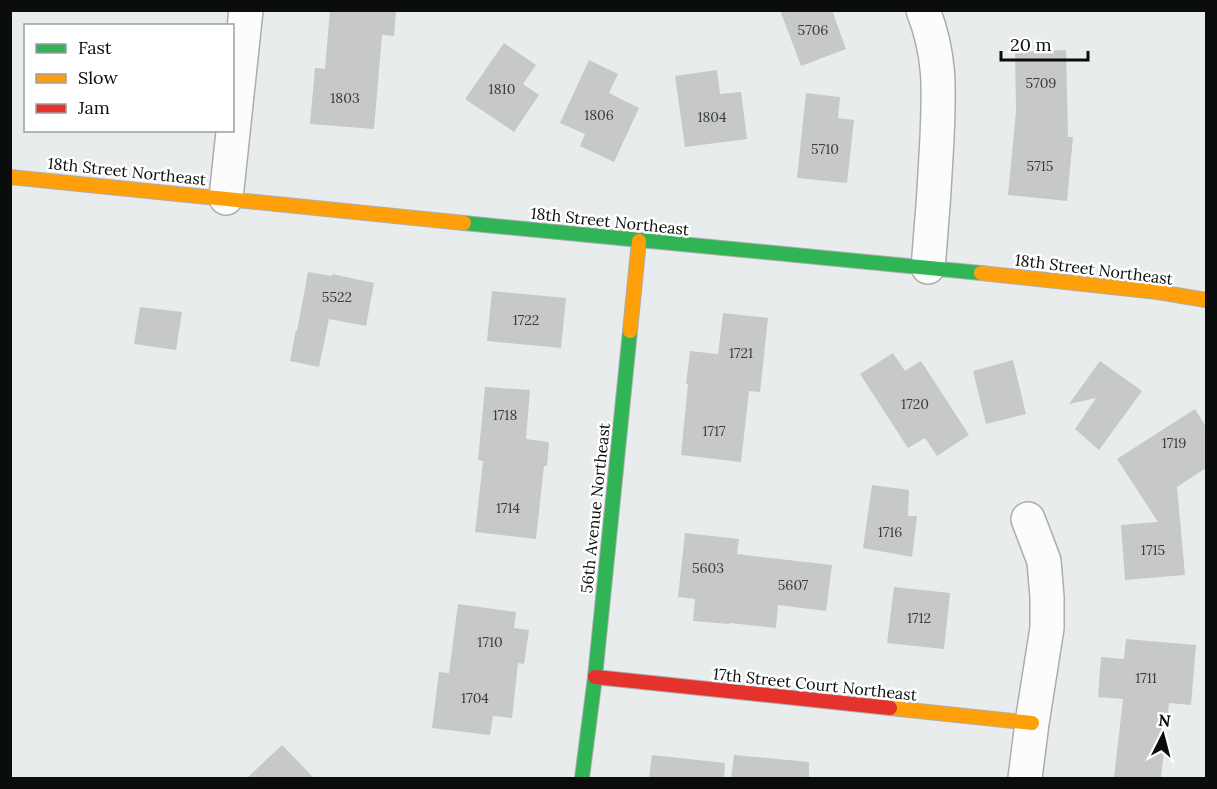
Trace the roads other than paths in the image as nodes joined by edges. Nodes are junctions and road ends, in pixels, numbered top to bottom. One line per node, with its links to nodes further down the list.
1 (246, 10): 3 (street)
2 (923, 10): 8 (street)
3 (234, 123)
4 (233, 132): 6 (street)
5 (10, 177): 6 (street, 18th Street Northeast)
6 (226, 198): 7 (street, 18th Street Northeast)
7 (639, 241): 8 (street, 18th Street Northeast); 11 (street, 56th Avenue Northeast)
8 (928, 267): 9 (street, 18th Street Northeast)
9 (1206, 300)
10 (1028, 519): 12 (street)
11 (595, 677): 12 (street, 17th Street Court Northeast); 13 (street, 56th Avenue Northeast)
12 (1032, 723): 14 (street)
13 (582, 778)
14 (1025, 778)

